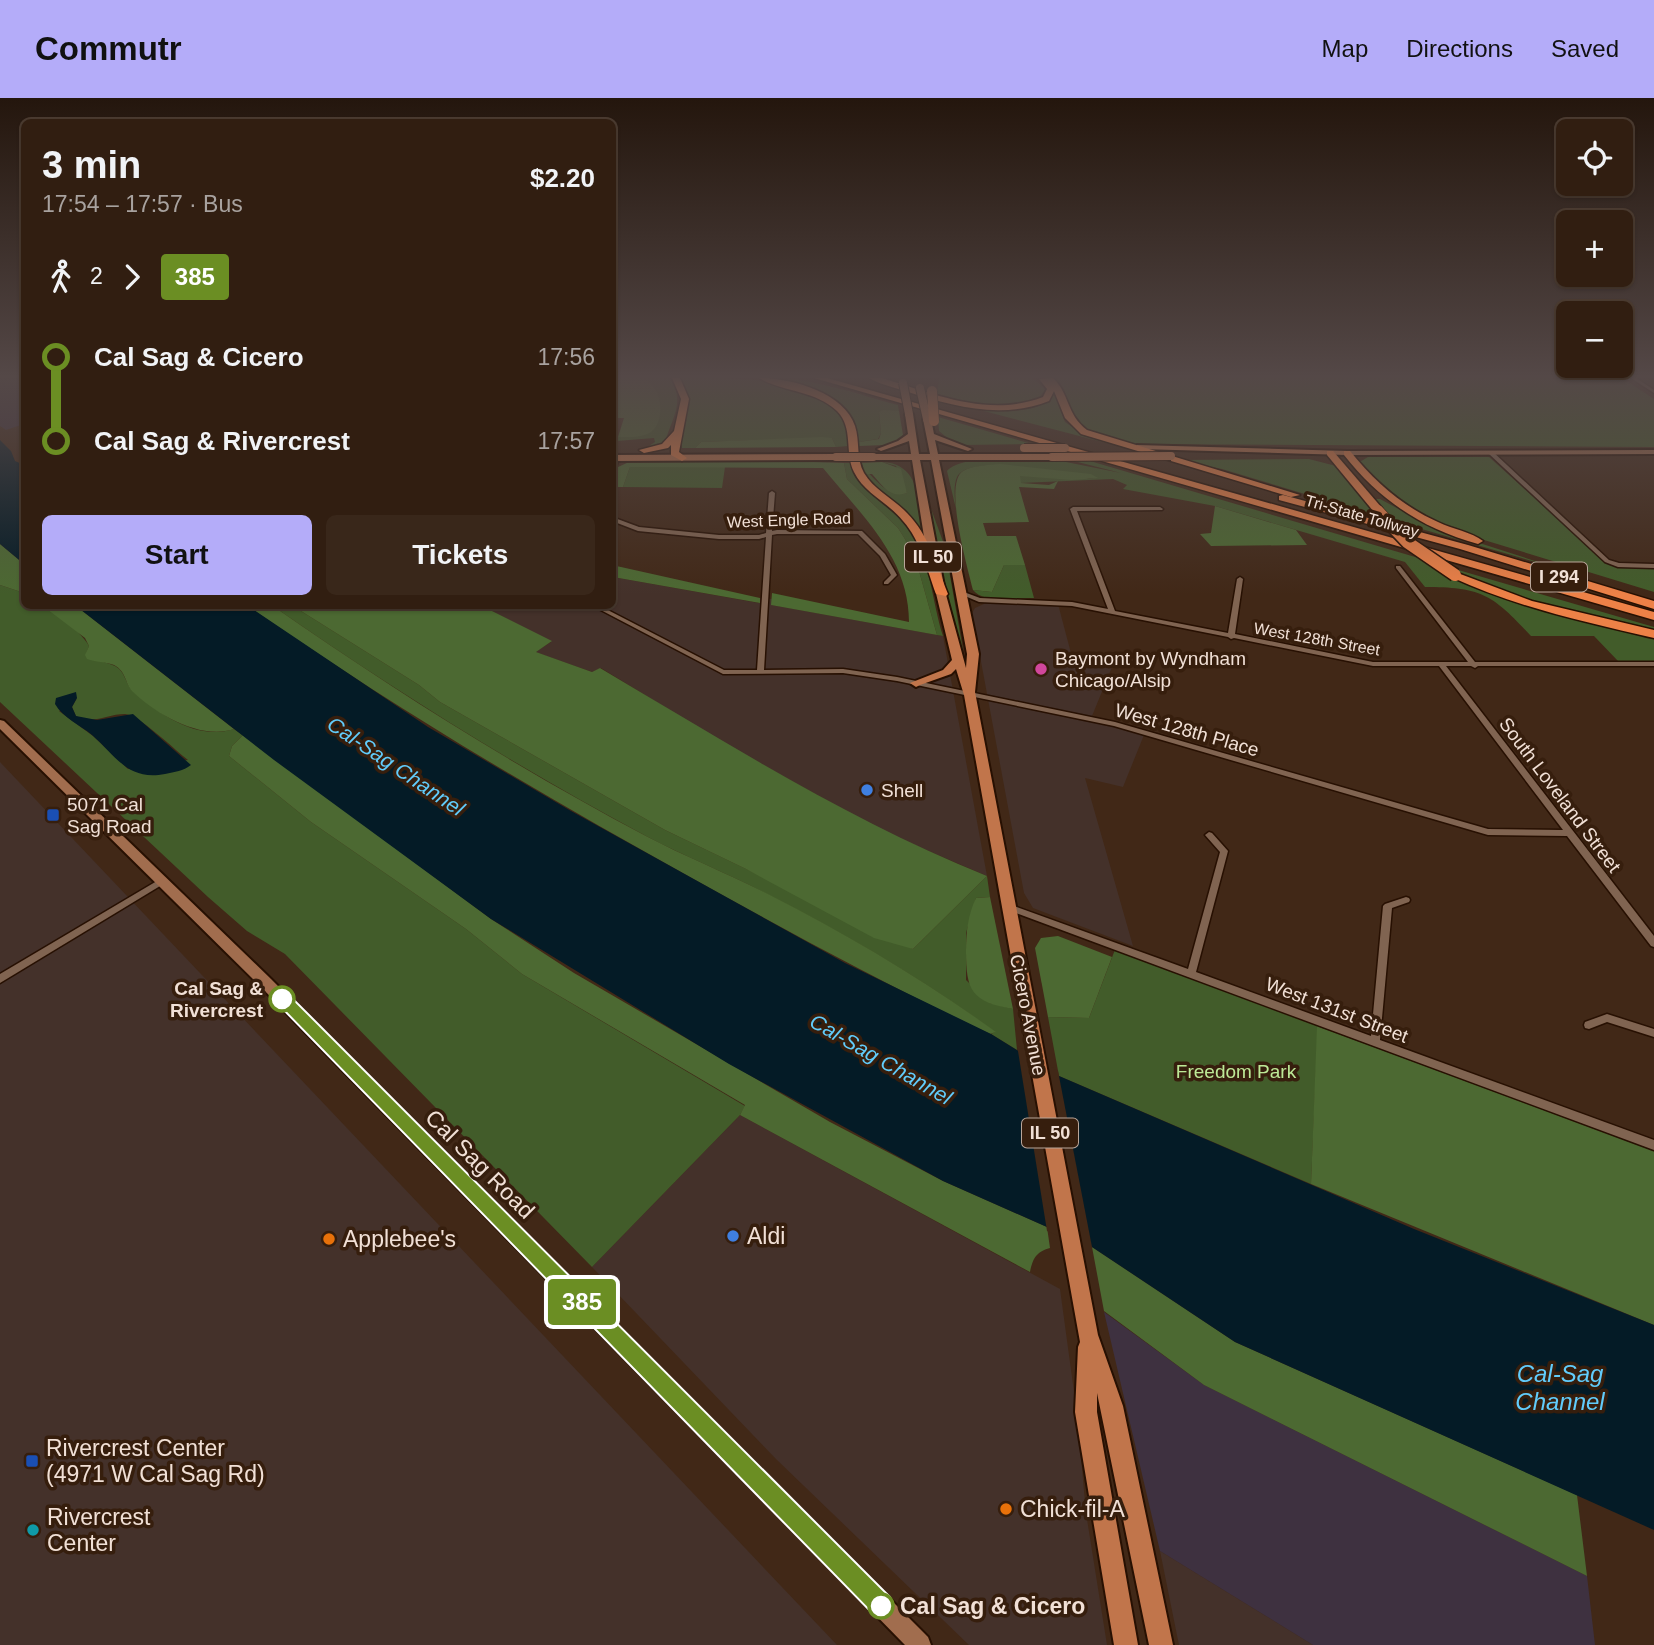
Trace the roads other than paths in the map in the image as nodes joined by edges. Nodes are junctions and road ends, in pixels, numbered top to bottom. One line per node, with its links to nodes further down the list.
1 (642, 450): 21 (main road)
2 (645, 450): 20 (main road)
3 (678, 450): 20 (highway)
4 (855, 450): 35 (highway)
5 (884, 450): 14 (main road)
6 (964, 450): 17 (main road)
7 (999, 450): 17 (main road, bridge)
8 (1072, 450): 42 (highway, Tri-State Tollway / I 294)
9 (1111, 450): 29 (highway, Tri-State Tollway / I 294)
10 (1144, 450): 29 (highway)
11 (1241, 450): 18 (main road, bridge)
12 (1490, 452): 13 (main road); 19 (main road); 30 (street)
13 (1654, 452)
14 (877, 453): 15 (main road); 20 (main road, bridge); 24 (main road)
15 (915, 453): 16 (main road); 24 (main road, Cicero Avenue / IL 50)
16 (935, 453): 17 (main road); 23 (main road, Cicero Avenue / IL 50)
17 (968, 453): 18 (main road, bridge); 23 (main road)
18 (1330, 453): 19 (main road); 43 (highway, bridge)
19 (1347, 453): 36 (highway)
20 (678, 454): 22 (main road)
21 (616, 455)
22 (616, 455)
23 (938, 471): 34 (main road, Cicero Avenue / IL 50)
24 (917, 472): 35 (main road, Cicero Avenue / IL 50)
25 (772, 493): 28 (street)
26 (1160, 509): 41 (street)
27 (616, 520): 28 (street, West Engle Road)
28 (768, 535): 33 (street, West Engle Road); 49 (street)
29 (1464, 547): 38 (highway, Tri-State Tollway / I 294)
30 (1654, 566)
31 (1398, 567): 48 (street)
32 (1240, 579): 44 (street)
33 (886, 583)
34 (961, 593): 37 (street, West 128th Street); 40 (main road, Cicero Avenue / IL 50)
35 (942, 594): 45 (main road, Cicero Avenue / IL 50)
36 (1654, 595)
37 (979, 600): 40 (street); 41 (street, West 128th Street)
38 (1654, 605)
39 (602, 609): 49 (street, West 128th Place)
40 (965, 611): 51 (main road, Cicero Avenue / IL 50)
41 (1113, 613): 44 (street, West 128th Street)
42 (1654, 616)
43 (1654, 634)
44 (1231, 637): 47 (street, West 128th Street)
45 (957, 661): 50 (main road); 51 (main road, Cicero Avenue / IL 50)
46 (1654, 664): 48 (street, West 128th Street)
47 (1442, 666): 48 (street, West 128th Street); 53 (street, South Loveland Street)
48 (1475, 666)
49 (760, 672): 50 (street, West 128th Place)
50 (916, 683): 51 (street, West 128th Place)
51 (970, 695): 53 (street, West 128th Place); 57 (main road, Cicero Avenue / IL 50)
52 (0, 723): 55 (main road, Cal Sag Road)
53 (1569, 833): 58 (street, South Loveland Street)
54 (1209, 835): 59 (street)
55 (162, 881): 60 (street); 67 (main road, Cal Sag Road)
56 (1406, 900): 63 (street)
57 (1008, 907): 59 (street, West 131st Street); 65 (main road, Cicero Avenue / IL 50)
58 (1654, 943)
59 (1191, 974): 63 (street, West 131st Street)
60 (0, 979)
61 (1589, 1026): 62 (street)
62 (1654, 1033)
63 (1375, 1043): 64 (street, West 131st Street)
64 (1654, 1145)
65 (1088, 1335): 66 (main road, Cicero Avenue / IL 50); 70 (main road, Cicero Avenue / IL 50)
66 (1117, 1597): 68 (main road); 69 (main road, Cicero Avenue / IL 50)
67 (920, 1645)
68 (1120, 1645)
69 (1126, 1645)
70 (1161, 1645)

